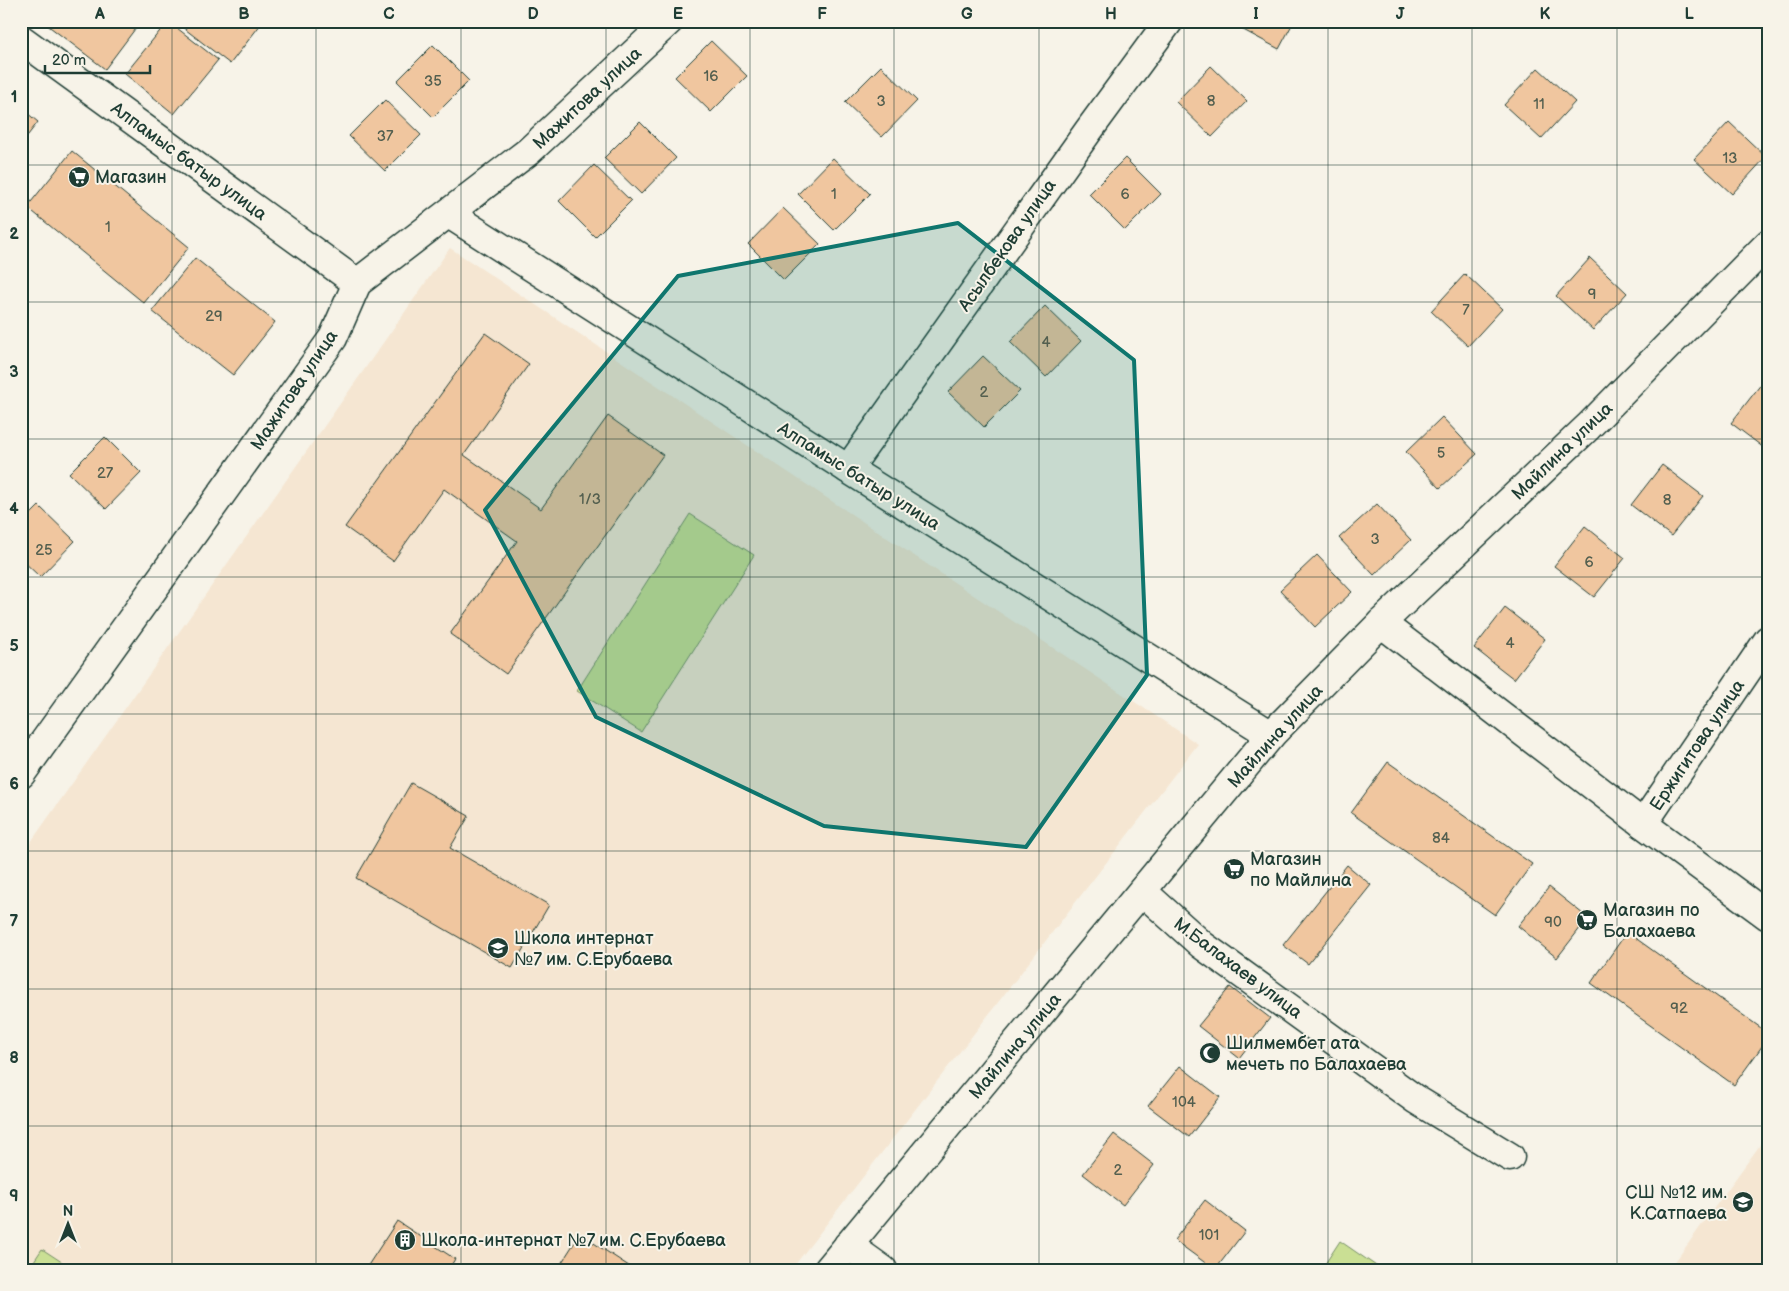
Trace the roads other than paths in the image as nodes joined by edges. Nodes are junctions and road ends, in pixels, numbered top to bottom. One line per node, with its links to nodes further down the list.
1 (669, 21): 4 (street, Мажитова улица)
2 (1169, 21): 7 (street, Асылбекова улица)
3 (21, 39): 6 (street, Алпамыс батыр улица)
4 (449, 214): 6 (street, Мажитова улица); 7 (street, Алпамыс батыр улица)
5 (1768, 244): 8 (street, Майлина улица)
6 (357, 283): 11 (street, Мажитова улица)
7 (848, 469): 10 (street, Алпамыс батыр улица)
8 (1381, 623): 10 (street, Майлина улица); 12 (street)
9 (1768, 640): 12 (street, Ержигитова улица)
10 (1271, 735): 13 (street, Майлина улица)
11 (21, 774)
12 (1643, 824): 14 (street)
13 (1142, 891): 15 (street, М.Балахаев улица); 16 (street, Майлина улица)
14 (1768, 916)
15 (1510, 1157)
16 (848, 1245): 17 (street, Майлина улица); 18 (street)
17 (828, 1270)
18 (883, 1270)

